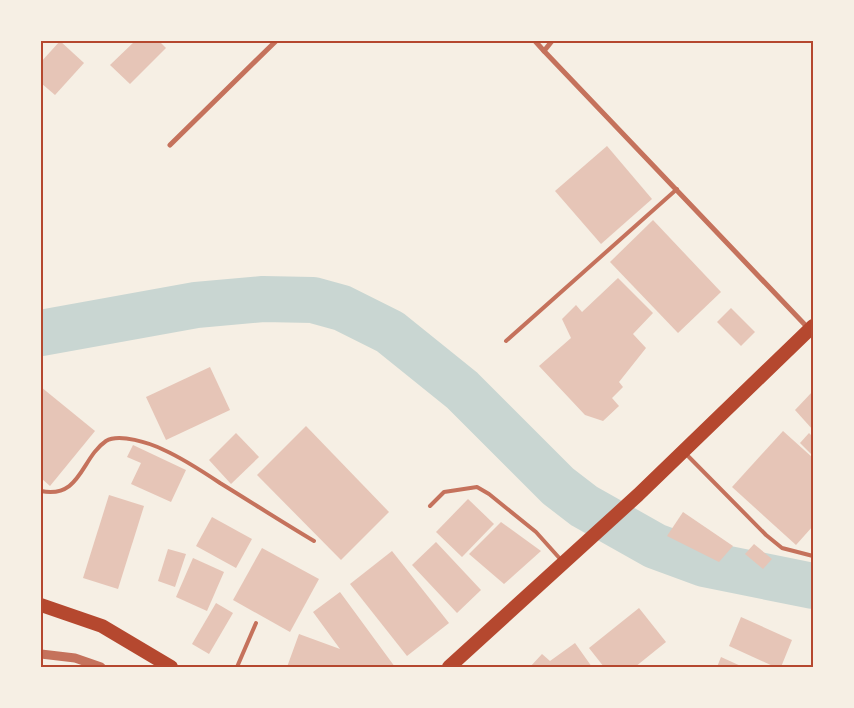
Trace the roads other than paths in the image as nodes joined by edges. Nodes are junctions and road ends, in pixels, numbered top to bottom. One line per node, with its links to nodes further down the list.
1 (276, 41): 5 (street)
2 (535, 41): 4 (street)
3 (552, 41): 4 (street)
4 (544, 51): 6 (street)
5 (170, 145)
6 (677, 189): 7 (street); 8 (lane)
7 (812, 330): 9 (highway)
8 (506, 341)
9 (684, 451): 13 (lane); 14 (highway)
10 (41, 491): 12 (lane)
11 (430, 506): 14 (lane)
12 (314, 541)
13 (813, 556)
14 (566, 560): 21 (highway)
15 (41, 605): 19 (highway)
16 (256, 623): 20 (lane)
17 (41, 654): 18 (street)
18 (101, 667)
19 (171, 667)
20 (237, 667)
21 (449, 667)

